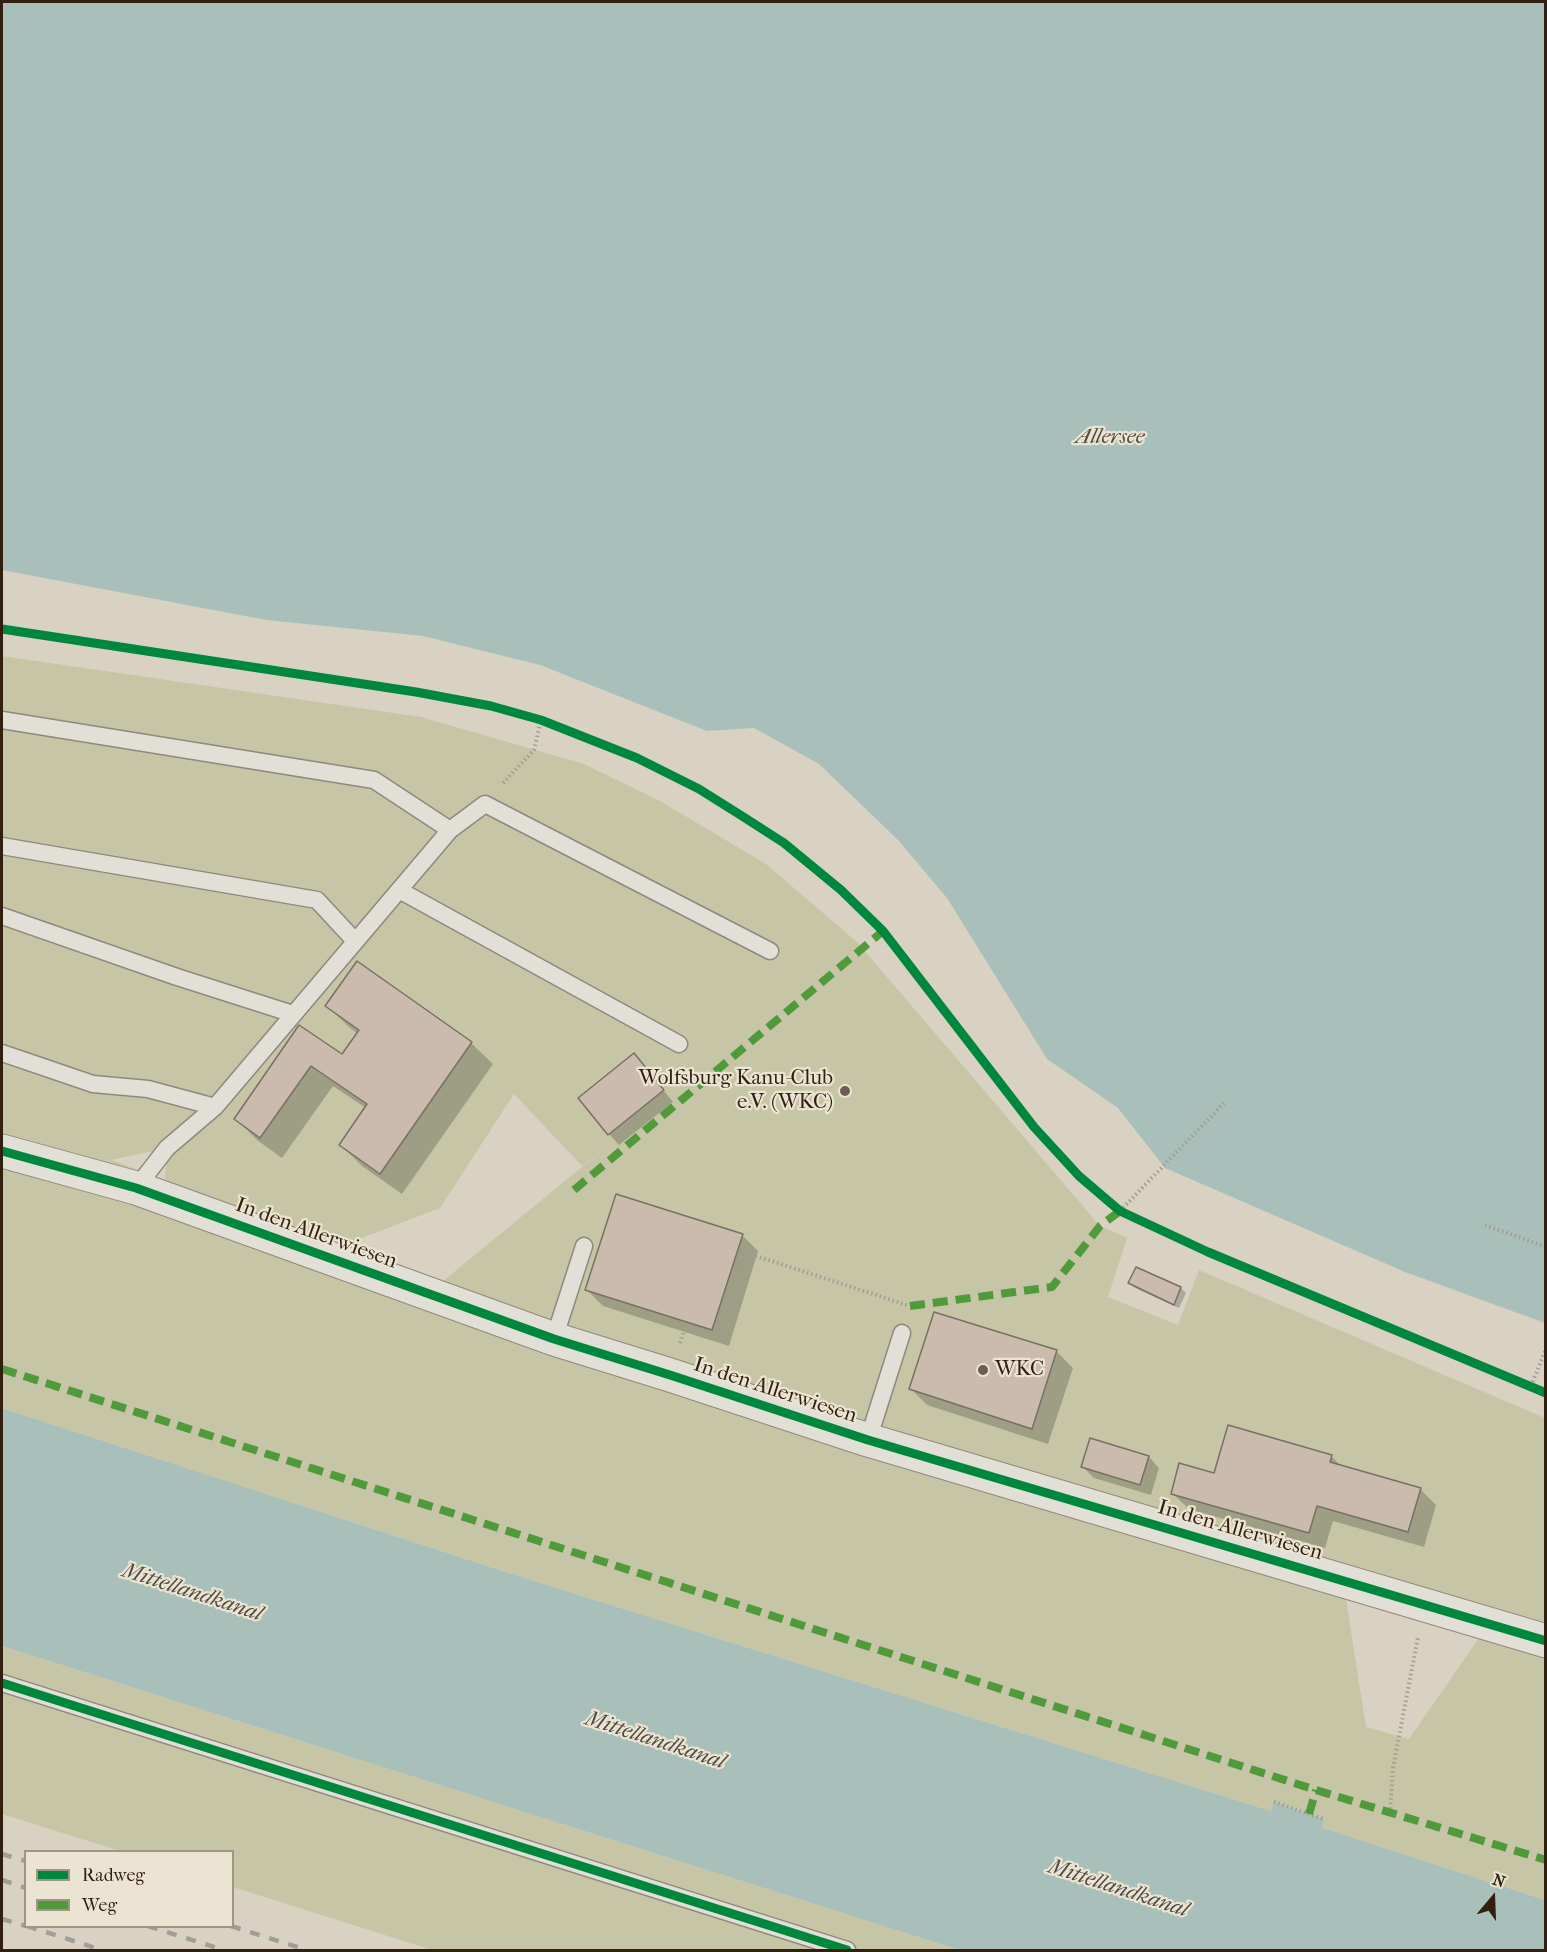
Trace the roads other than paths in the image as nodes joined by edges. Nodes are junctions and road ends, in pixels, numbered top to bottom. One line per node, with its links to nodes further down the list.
1 (2, 720): 2 (lane)
2 (450, 830): 4 (lane); 7 (lane)
3 (2, 846): 6 (lane)
4 (399, 890): 6 (lane); 9 (lane)
5 (2, 916): 8 (lane)
6 (356, 941): 8 (lane)
7 (770, 951)
8 (293, 1014): 11 (lane)
9 (680, 1044)
10 (2, 1053): 11 (lane)
11 (215, 1107): 13 (lane)
12 (2, 1151): 13 (street, In den Allerwiesen)
13 (136, 1188): 16 (street, In den Allerwiesen)
14 (584, 1246): 16 (lane)
15 (902, 1333): 17 (lane)
16 (554, 1340): 17 (street, In den Allerwiesen)
17 (868, 1440): 18 (street, In den Allerwiesen)
18 (1545, 1641)
19 (2, 1683): 20 (lane)
20 (847, 1950)

